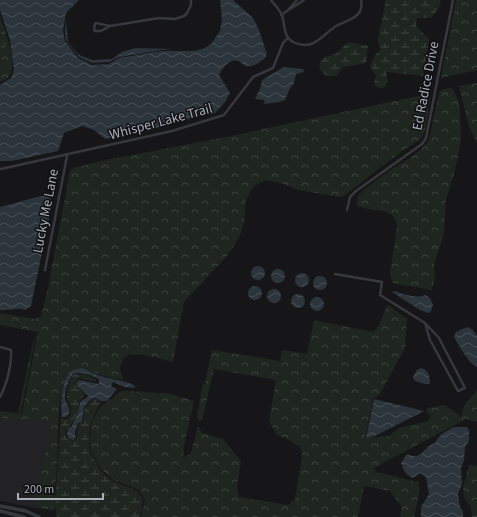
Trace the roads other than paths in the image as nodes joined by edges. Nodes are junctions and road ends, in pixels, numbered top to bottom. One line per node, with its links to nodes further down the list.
1 (191, 0): 9 (street)
2 (271, 0): 8 (street)
3 (297, 0): 7 (street)
4 (304, 0): 7 (street)
5 (361, 0): 10 (street)
6 (453, 0): 13 (street, Ed Radice Drive)
7 (288, 9): 8 (street)
8 (281, 14): 10 (street)
9 (110, 26): 9 (street)
10 (288, 38): 11 (street, Whisper Lake Trail)
11 (67, 156): 12 (street, Whisper Lake Trail); 14 (street, Lucky Me Lane)
12 (1, 169)
13 (347, 210)
14 (45, 270)
15 (335, 274): 16 (street)
16 (425, 323): 16 (street)
17 (0, 346): 18 (street)
18 (0, 397)
19 (0, 506): 22 (street)
20 (0, 511): 21 (street)
21 (24, 517)
22 (39, 517)

